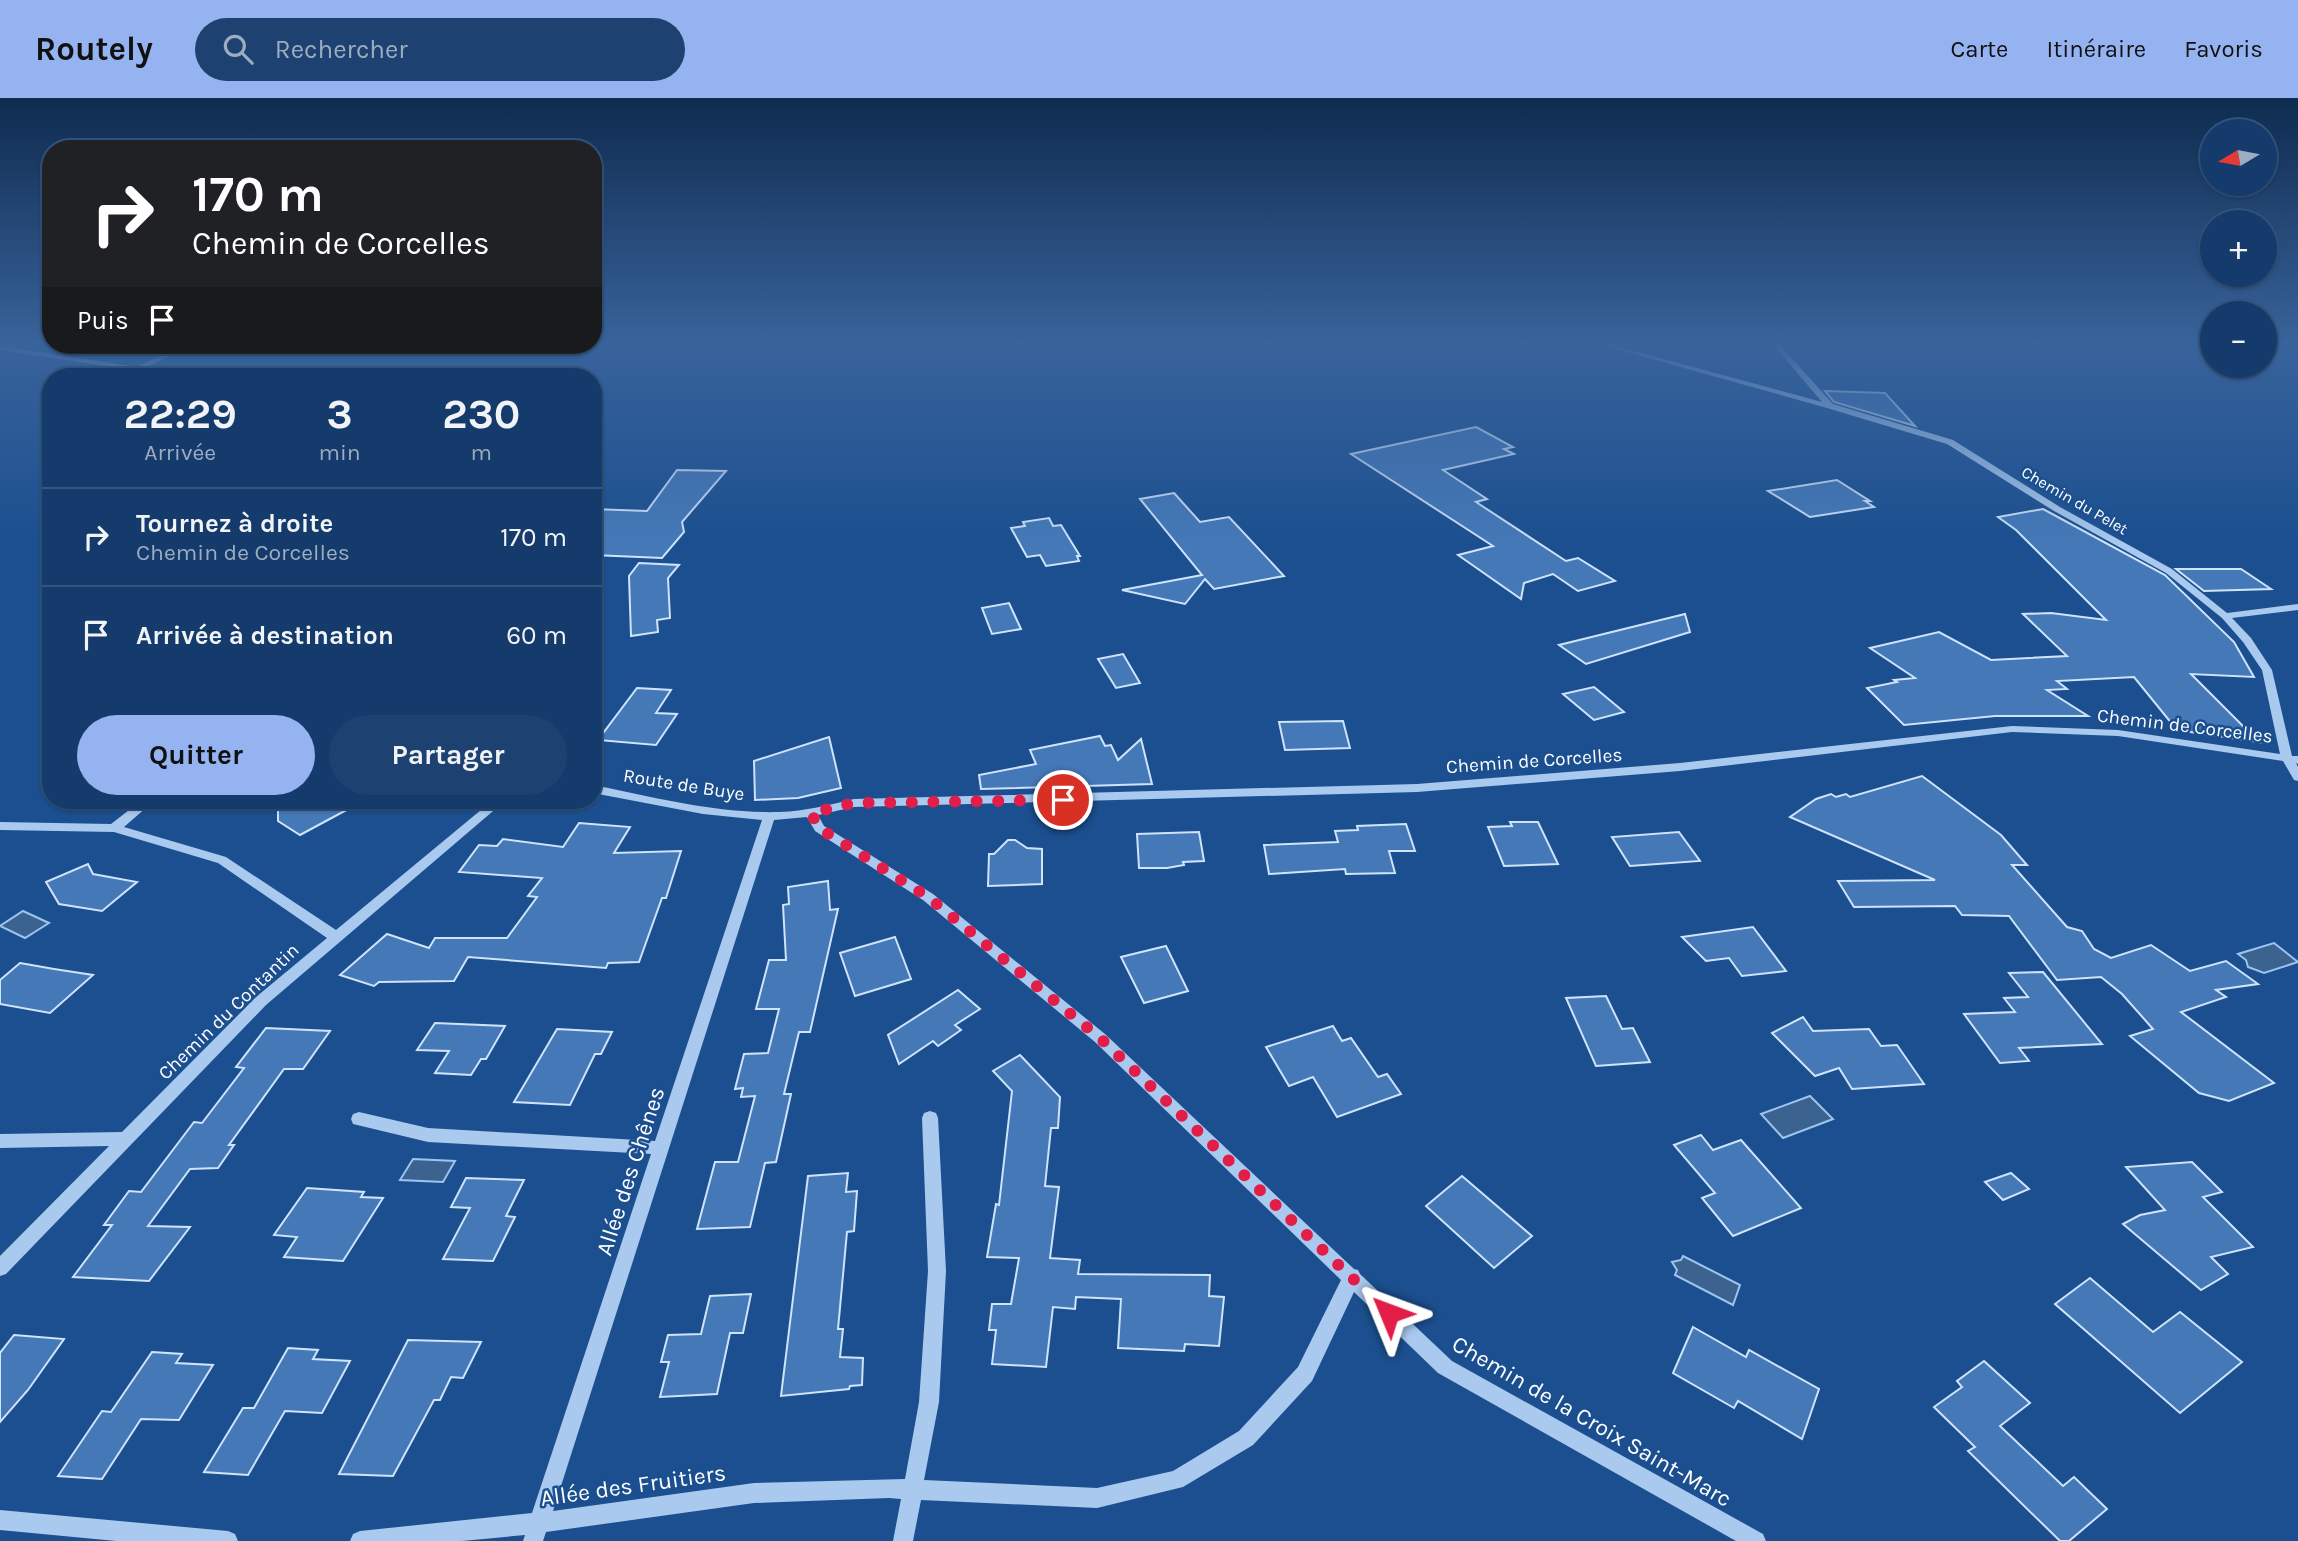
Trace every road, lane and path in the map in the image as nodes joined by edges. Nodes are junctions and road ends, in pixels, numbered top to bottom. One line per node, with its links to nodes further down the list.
1 (1841, 409): 3 (street, Chemin du Pelet)
2 (2298, 607): 3 (street)
3 (2225, 616): 4 (street, Chemin du Pelet)
4 (2292, 759): 5 (street); 9 (street, Chemin de Corcelles)
5 (2298, 777)
6 (602, 791): 10 (street, Route de Buye)
7 (138, 809): 12 (street)
8 (489, 809): 13 (street, Chemin du Contantin)
9 (811, 813): 10 (street, Chemin de Corcelles); 20 (street, Chemin de la Croix Saint-Marc)
10 (769, 816): 18 (street, Allée des Chênes)
11 (0, 826): 12 (street)
12 (114, 828): 13 (street)
13 (335, 936): 16 (street, Chemin du Contantin)
14 (930, 1118): 21 (street)
15 (359, 1119): 18 (street)
16 (126, 1139): 17 (street); 19 (street, Chemin du Contantin)
17 (0, 1142)
18 (661, 1148): 23 (street, Allée des Chênes)
19 (0, 1268)
20 (1352, 1276): 21 (street, Allée des Fruitiers); 27 (street, Chemin de la Croix Saint-Marc)
21 (914, 1489): 23 (street, Allée des Fruitiers); 26 (street)
22 (0, 1520): 24 (street)
23 (536, 1532): 25 (street, Allée des Fruitiers)
24 (228, 1541)
25 (360, 1541)
26 (903, 1541)
27 (1756, 1541)

